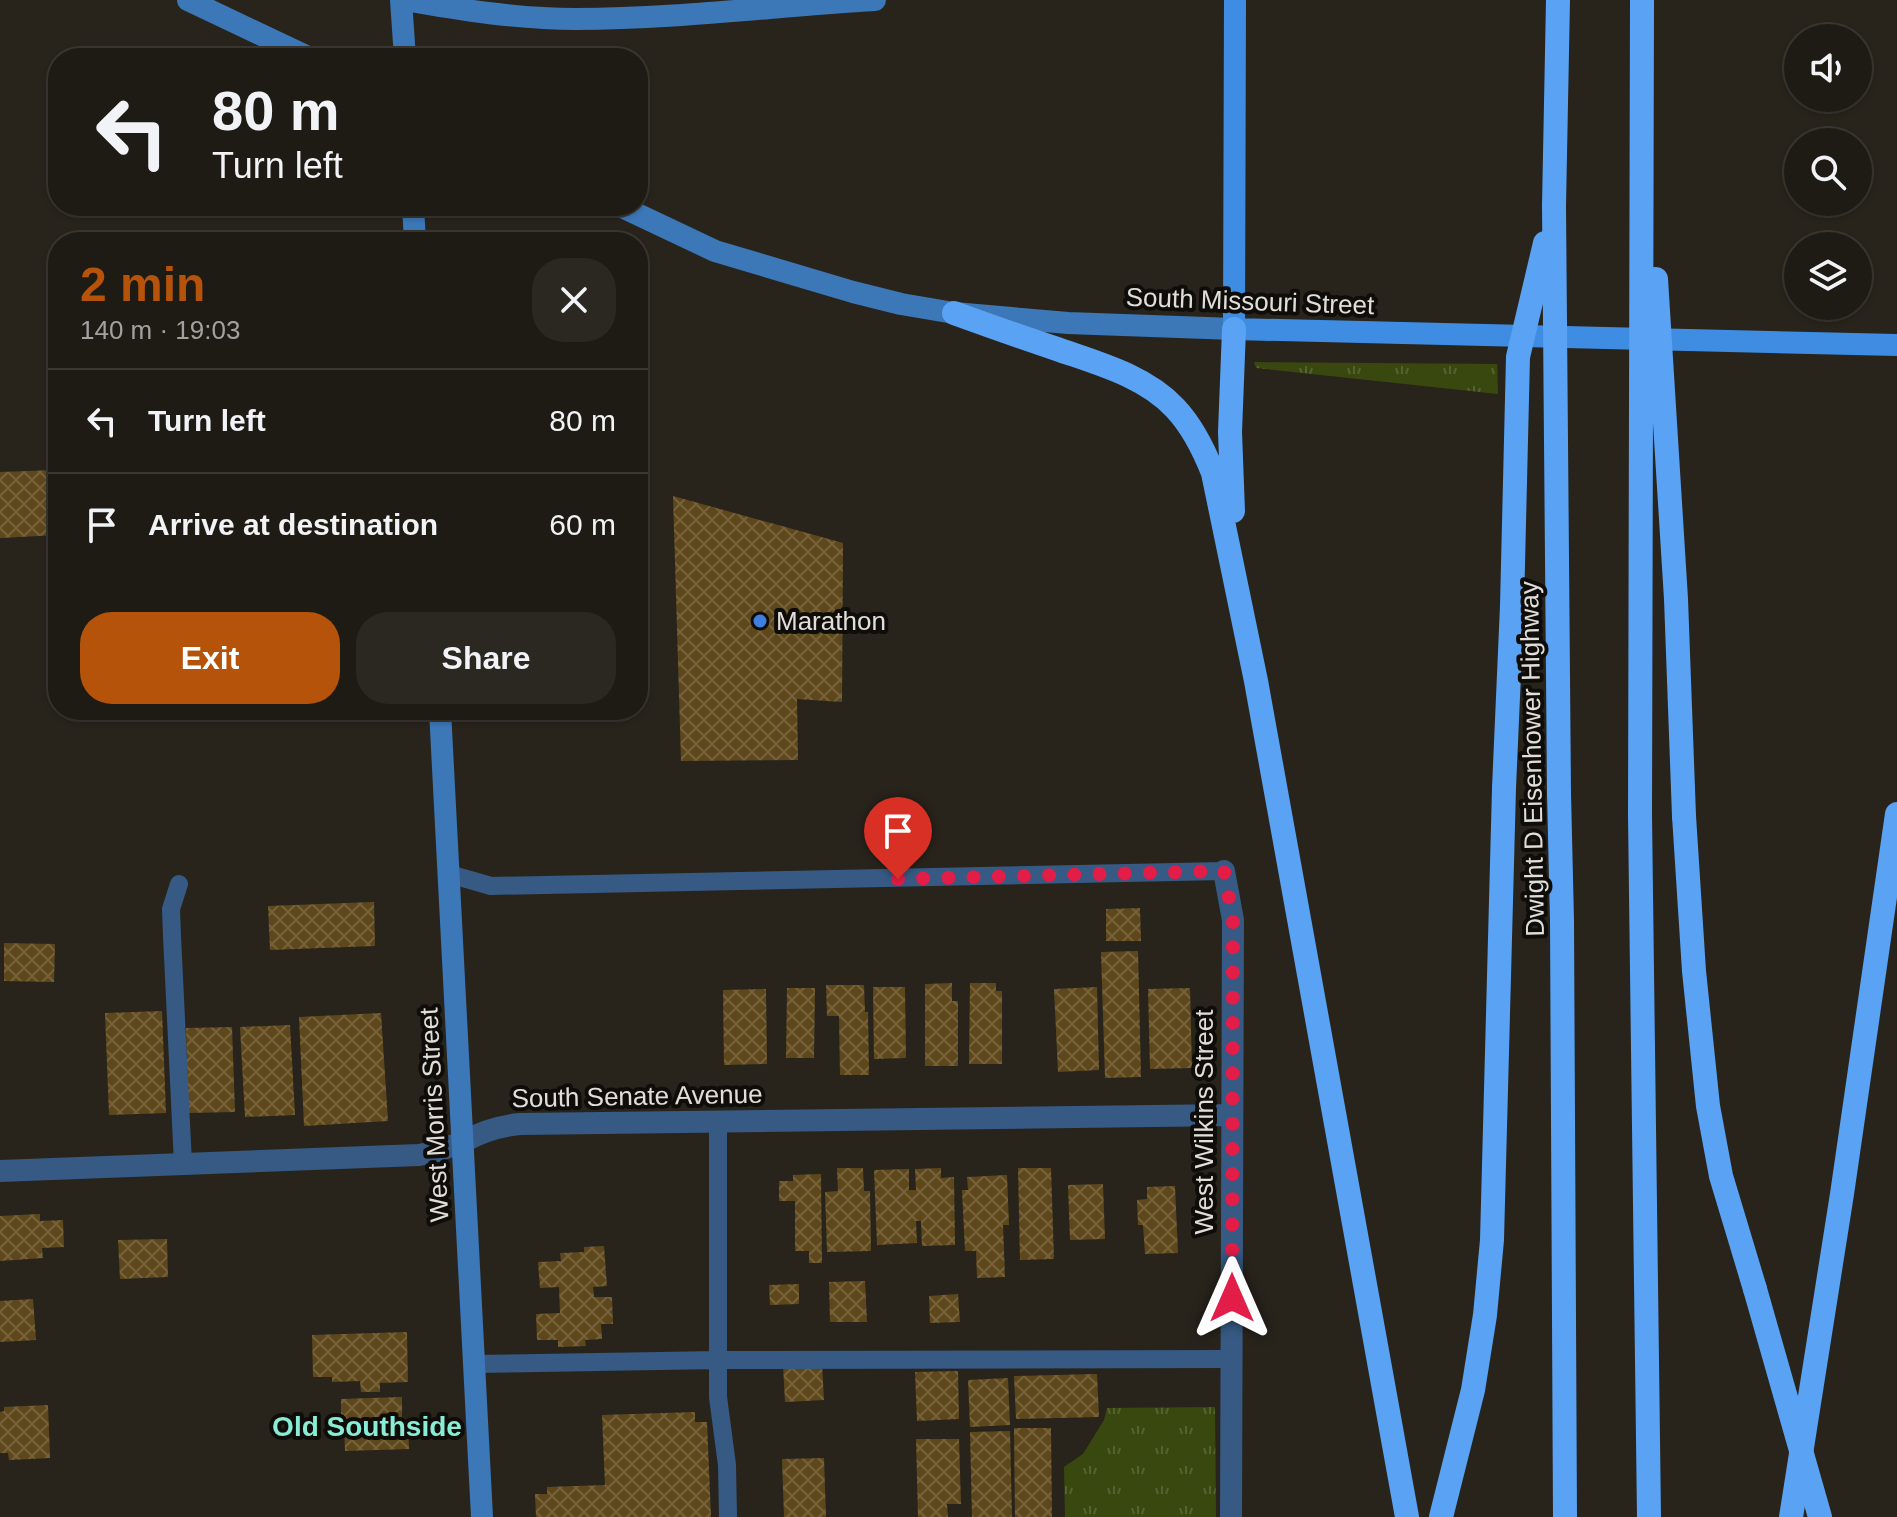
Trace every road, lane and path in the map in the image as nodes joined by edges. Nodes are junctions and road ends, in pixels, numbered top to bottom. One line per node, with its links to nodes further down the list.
1 (188, 0): 7 (main road)
2 (403, 0): 3 (main road); 8 (main road)
3 (875, 0)
4 (1235, 0): 13 (main road)
5 (1558, 0): 10 (highway, Dwight D Eisenhower Highway)
6 (1642, 0): 9 (highway, bridge)
7 (289, 48)
8 (405, 48)
9 (1642, 58): 35 (highway, bridge); 37 (highway, bridge)
10 (1554, 206): 33 (highway, bridge); 34 (highway, Dwight D Eisenhower Highway, bridge)
11 (641, 216): 12 (main road, South Missouri Street)
12 (954, 313): 13 (main road, South Missouri Street); 15 (highway)
13 (1234, 329): 14 (main road, South Missouri Street); 15 (highway)
14 (1897, 345)
15 (1239, 600): 32 (highway)
16 (441, 720): 19 (main road, West Morris Street)
17 (1897, 814): 36 (highway)
18 (1224, 871): 19 (lane); 21 (street, West Wilkins Street)
19 (449, 874): 23 (main road, West Morris Street)
20 (179, 884): 24 (lane)
21 (1232, 1115): 22 (street, South Senate Avenue); 26 (street, West Wilkins Street)
22 (718, 1121): 23 (street, South Senate Avenue); 27 (lane)
23 (463, 1142): 24 (street, South Senate Avenue); 28 (main road, West Morris Street)
24 (183, 1164): 25 (street, South Senate Avenue)
25 (0, 1171)
26 (1231, 1359): 27 (lane); 31 (street, West Wilkins Street)
27 (719, 1360): 28 (lane); 30 (lane)
28 (474, 1364): 29 (main road, West Morris Street)
29 (482, 1517)
30 (728, 1517)
31 (1231, 1517)
32 (1407, 1517)
33 (1441, 1517)
34 (1565, 1517)
35 (1649, 1517)
36 (1791, 1517)
37 (1820, 1517)

